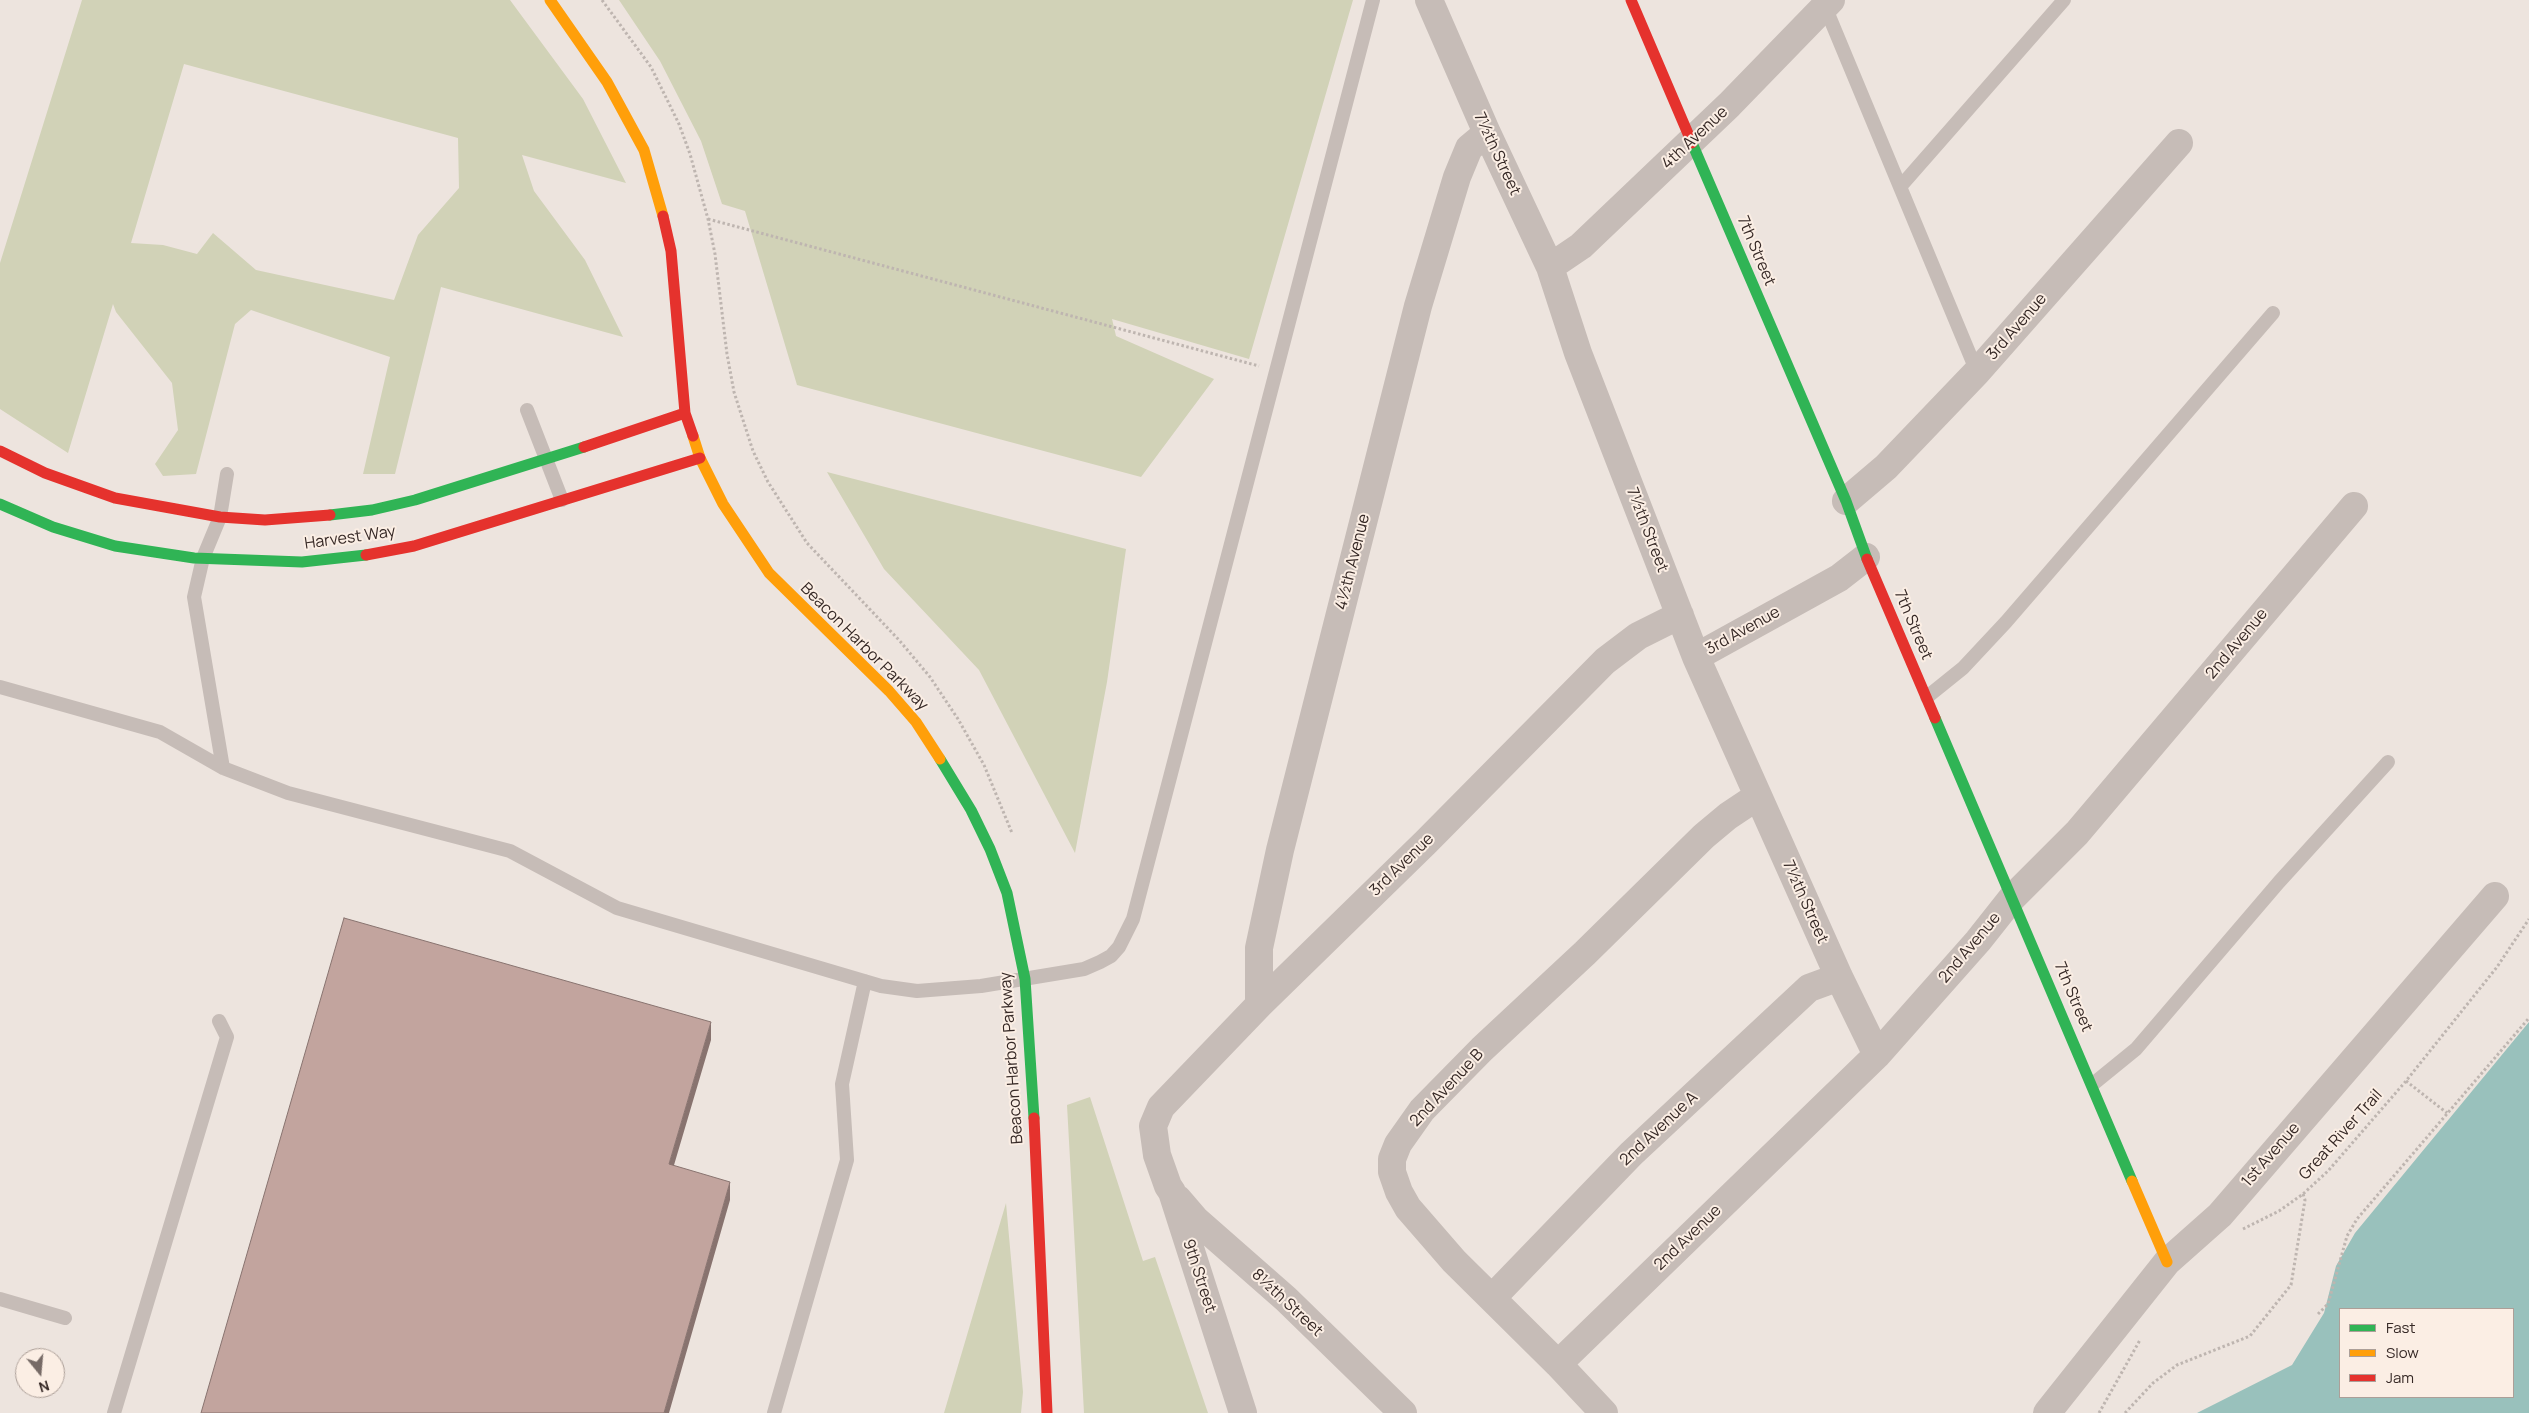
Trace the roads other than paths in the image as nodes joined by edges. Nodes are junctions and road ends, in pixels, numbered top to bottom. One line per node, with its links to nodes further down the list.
1 (550, 0): 15 (street, Beacon Harbor Parkway)
2 (1373, 0): 37 (lane)
3 (1429, 0): 7 (street, 7½th Street)
4 (1631, 0): 8 (street, 7th Street)
5 (2064, 0): 10 (lane)
6 (1826, 2): 8 (street, 4th Avenue); 10 (lane)
7 (1487, 133): 11 (street, 7½th Street); 39 (street, 4½th Avenue)
8 (1691, 141): 11 (street, 4th Avenue); 21 (street, 7th Street)
9 (2179, 144): 13 (street, 3rd Avenue)
10 (1900, 187): 13 (lane)
11 (1550, 267): 27 (street, 7½th Street)
12 (2273, 313): 30 (lane)
13 (1978, 372): 21 (street, 3rd Avenue)
14 (527, 410): 18 (lane)
15 (685, 413): 17 (street, Beacon Harbor Parkway); 18 (street, Harvest Way)
16 (0, 451): 24 (street, Harvest Way)
17 (700, 458): 20 (street, Harvest Way); 37 (street, Beacon Harbor Parkway)
18 (547, 460): 20 (lane); 24 (street, Harvest Way)
19 (227, 474): 24 (lane)
20 (562, 500): 26 (street, Harvest Way)
21 (1846, 501): 25 (street, 7th Street)
22 (0, 504): 26 (street, Harvest Way)
23 (2354, 506): 35 (street, 2nd Avenue)
24 (220, 517): 26 (lane)
25 (1866, 556): 28 (street, 3rd Avenue); 30 (street, 7th Street)
26 (203, 558): 32 (lane)
27 (1680, 615): 28 (street, 7½th Street); 39 (street, 3rd Avenue)
28 (1696, 656): 33 (street, 7½th Street)
29 (0, 687): 32 (lane)
30 (1927, 697): 35 (street, 7th Street)
31 (2388, 762): 42 (lane)
32 (223, 768): 38 (lane)
33 (1758, 796): 36 (street, 7½th Street); 46 (street, 2nd Avenue B)
34 (2495, 896): 45 (street, 1st Avenue)
35 (2012, 898): 41 (street, 2nd Avenue); 42 (street, 7th Street)
36 (1839, 977): 41 (street, 7½th Street); 46 (street, 2nd Avenue A)
37 (1025, 979): 38 (lane); 52 (street, Beacon Harbor Parkway)
38 (865, 981): 51 (lane)
39 (1259, 1005): 43 (street, 3rd Avenue)
40 (219, 1020): 50 (lane)
41 (1877, 1054): 49 (street, 2nd Avenue)
42 (2093, 1084): 45 (street, 7th Street)
43 (1154, 1140): 44 (street, 9th Street)
44 (1172, 1192): 53 (street, 9th Street); 54 (street, 8½th Street)
45 (2167, 1262): 56 (street, 1st Avenue)
46 (1492, 1298): 49 (street, 2nd Avenue B)
47 (0, 1299): 48 (lane)
48 (65, 1318)
49 (1558, 1364): 55 (street, 2nd Avenue B)
50 (114, 1413)
51 (774, 1413)
52 (1047, 1413)
53 (1243, 1413)
54 (1403, 1413)
55 (1604, 1413)
56 (2047, 1413)

